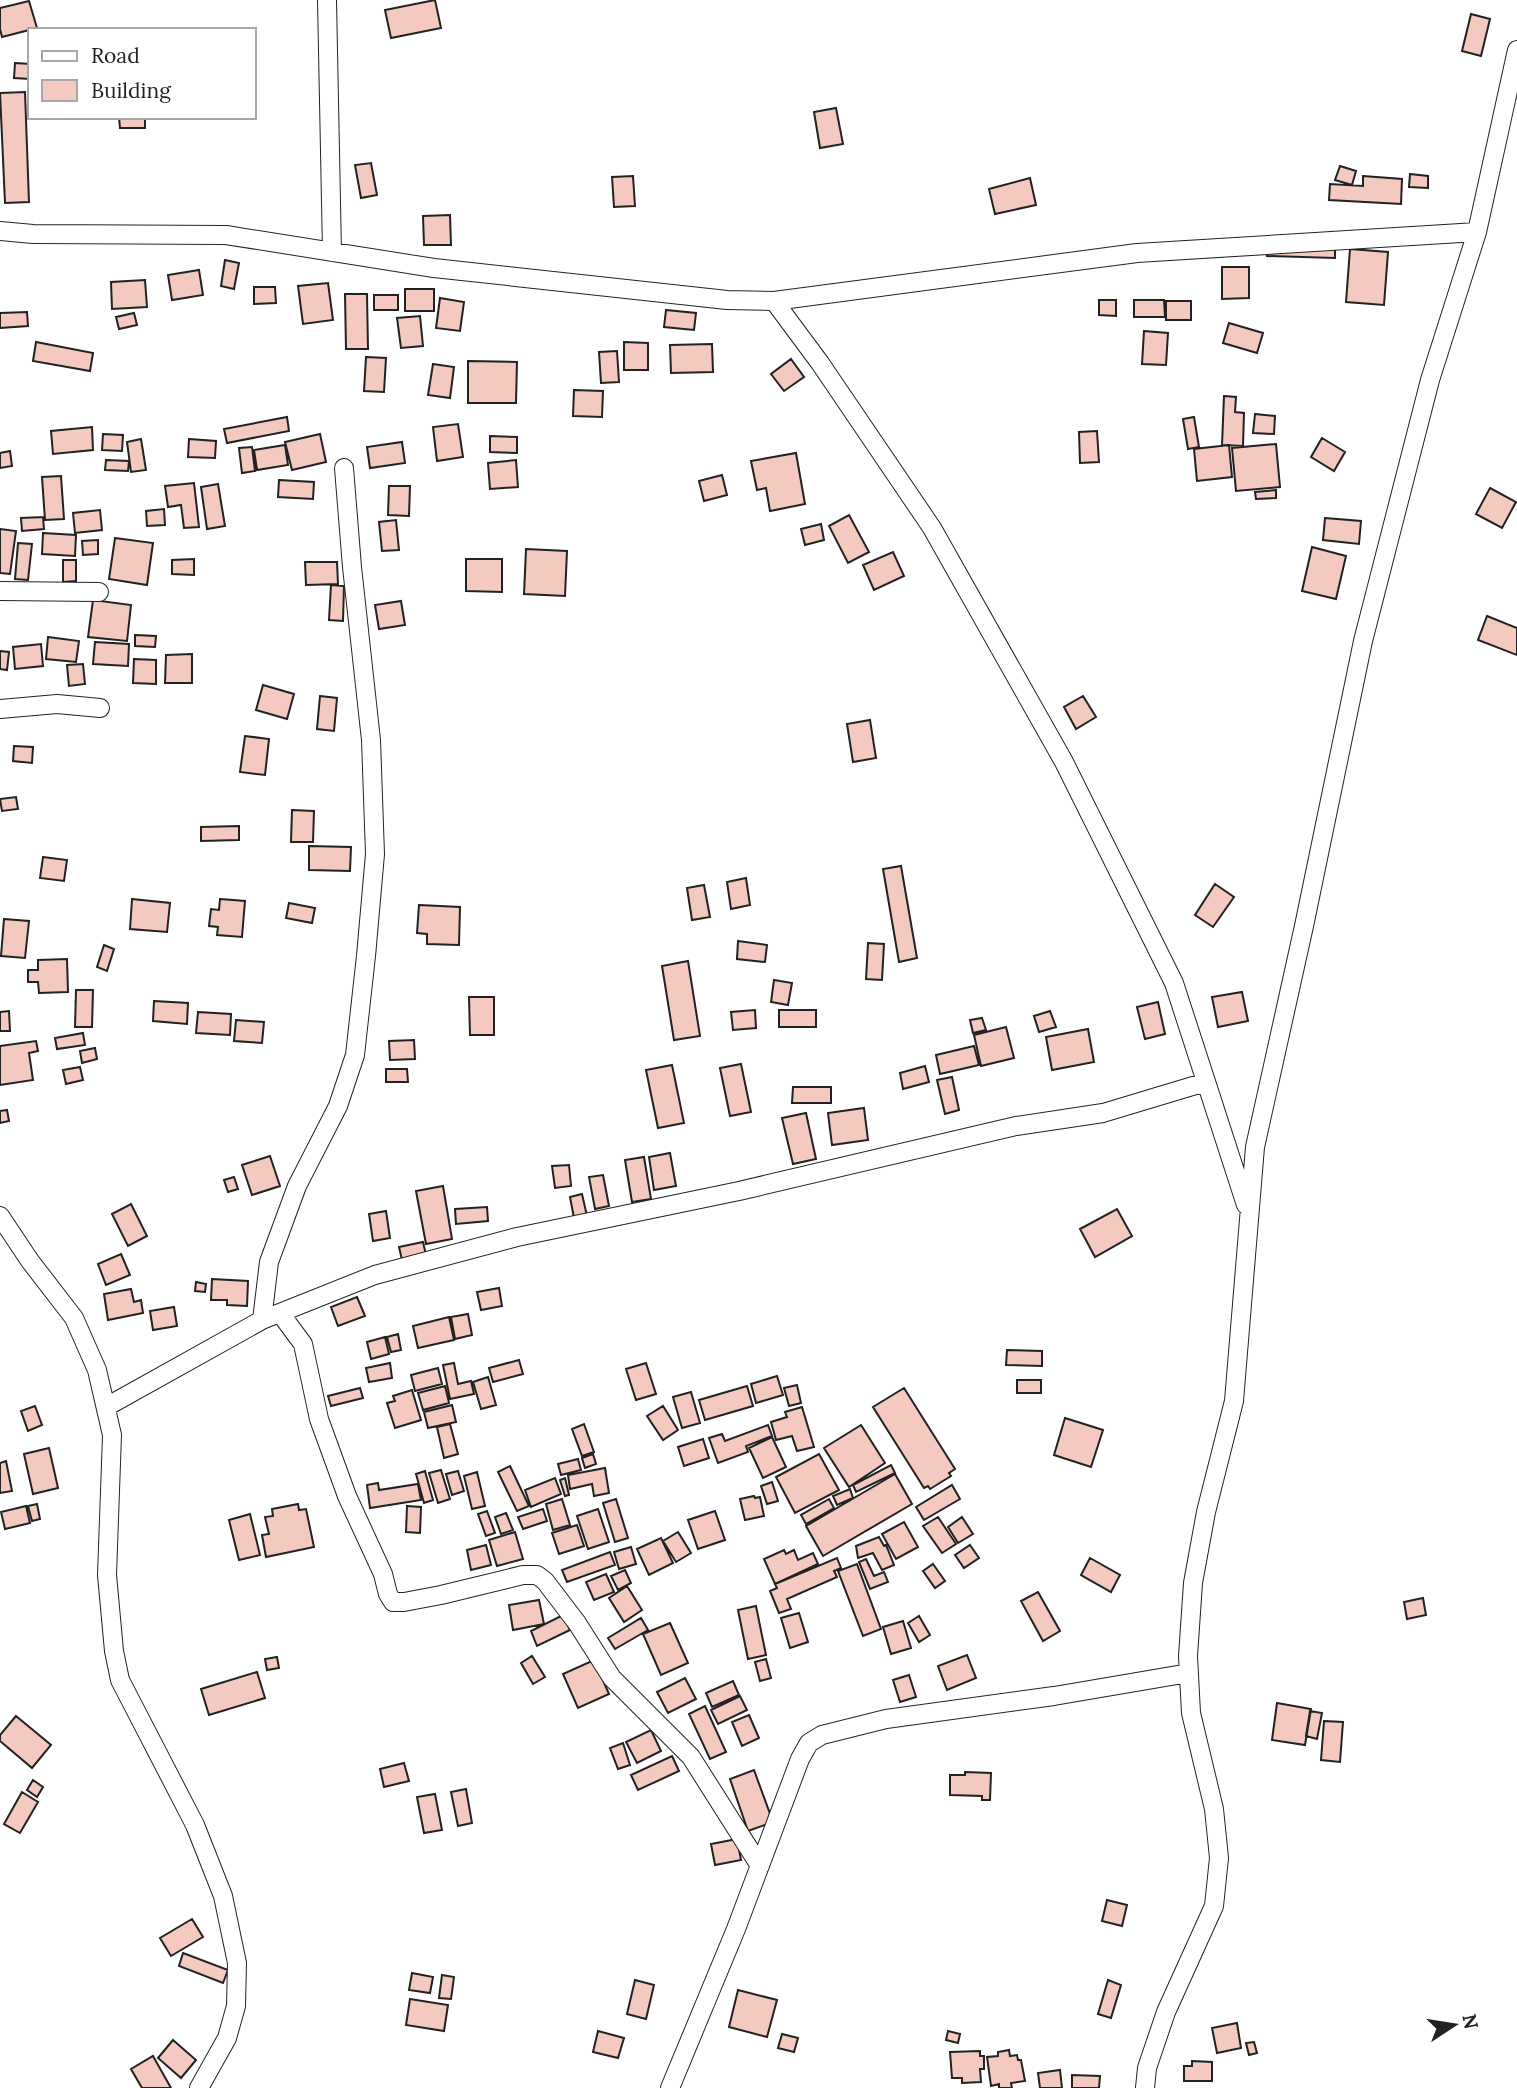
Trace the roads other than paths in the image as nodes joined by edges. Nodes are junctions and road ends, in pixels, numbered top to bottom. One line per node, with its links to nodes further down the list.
1 (327, 0): 5 (street)
2 (1517, 50): 4 (street)
3 (0, 232): 5 (street)
4 (1477, 232): 6 (street); 13 (street)
5 (332, 253): 6 (street)
6 (774, 301): 12 (street)
7 (344, 468): 16 (street)
8 (0, 591): 9 (street)
9 (99, 592)
10 (100, 708): 11 (street)
11 (0, 709)
12 (1206, 1082): 13 (street); 15 (street)
13 (1248, 1212): 18 (street)
14 (0, 1216): 17 (street)
15 (281, 1312): 16 (street); 19 (street)
16 (262, 1320): 17 (street)
17 (106, 1407): 20 (street)
18 (1189, 1674): 19 (street); 22 (street)
19 (760, 1866): 21 (street)
20 (199, 2088)
21 (670, 2088)
22 (1145, 2088)

